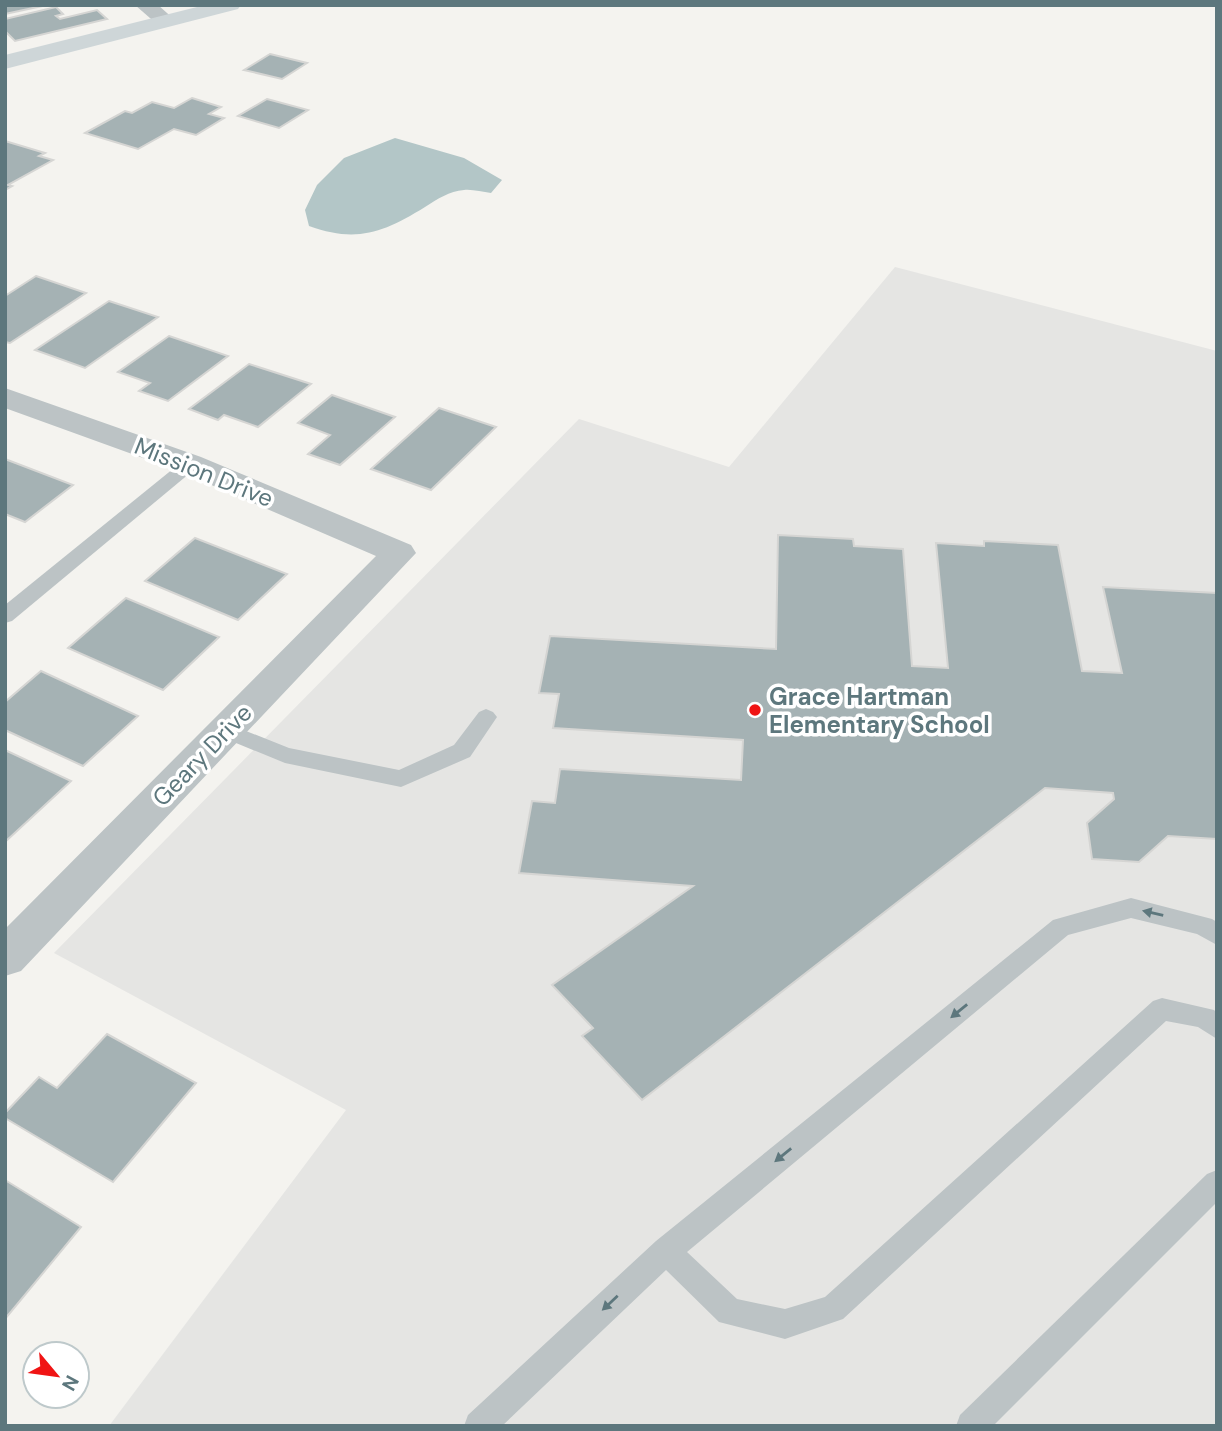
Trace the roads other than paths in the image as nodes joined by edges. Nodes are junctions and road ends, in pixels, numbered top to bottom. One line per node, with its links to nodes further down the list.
1 (145, 5): 3 (street)
2 (232, 5): 3 (street)
3 (165, 21): 4 (street)
4 (5, 62)
5 (5, 397): 6 (street, Mission Drive)
6 (190, 464): 7 (street, Mission Drive); 8 (lane)
7 (399, 553): 10 (street, Geary Drive)
8 (5, 616)
9 (486, 717): 10 (lane)
10 (226, 731): 12 (street, Geary Drive)
11 (1217, 935): 15 (lane, one-way to 15)
12 (5, 958)
13 (1217, 1028): 15 (lane)
14 (1217, 1183): 17 (lane)
15 (666, 1251): 16 (lane, one-way to 16)
16 (478, 1426)
17 (971, 1426)

